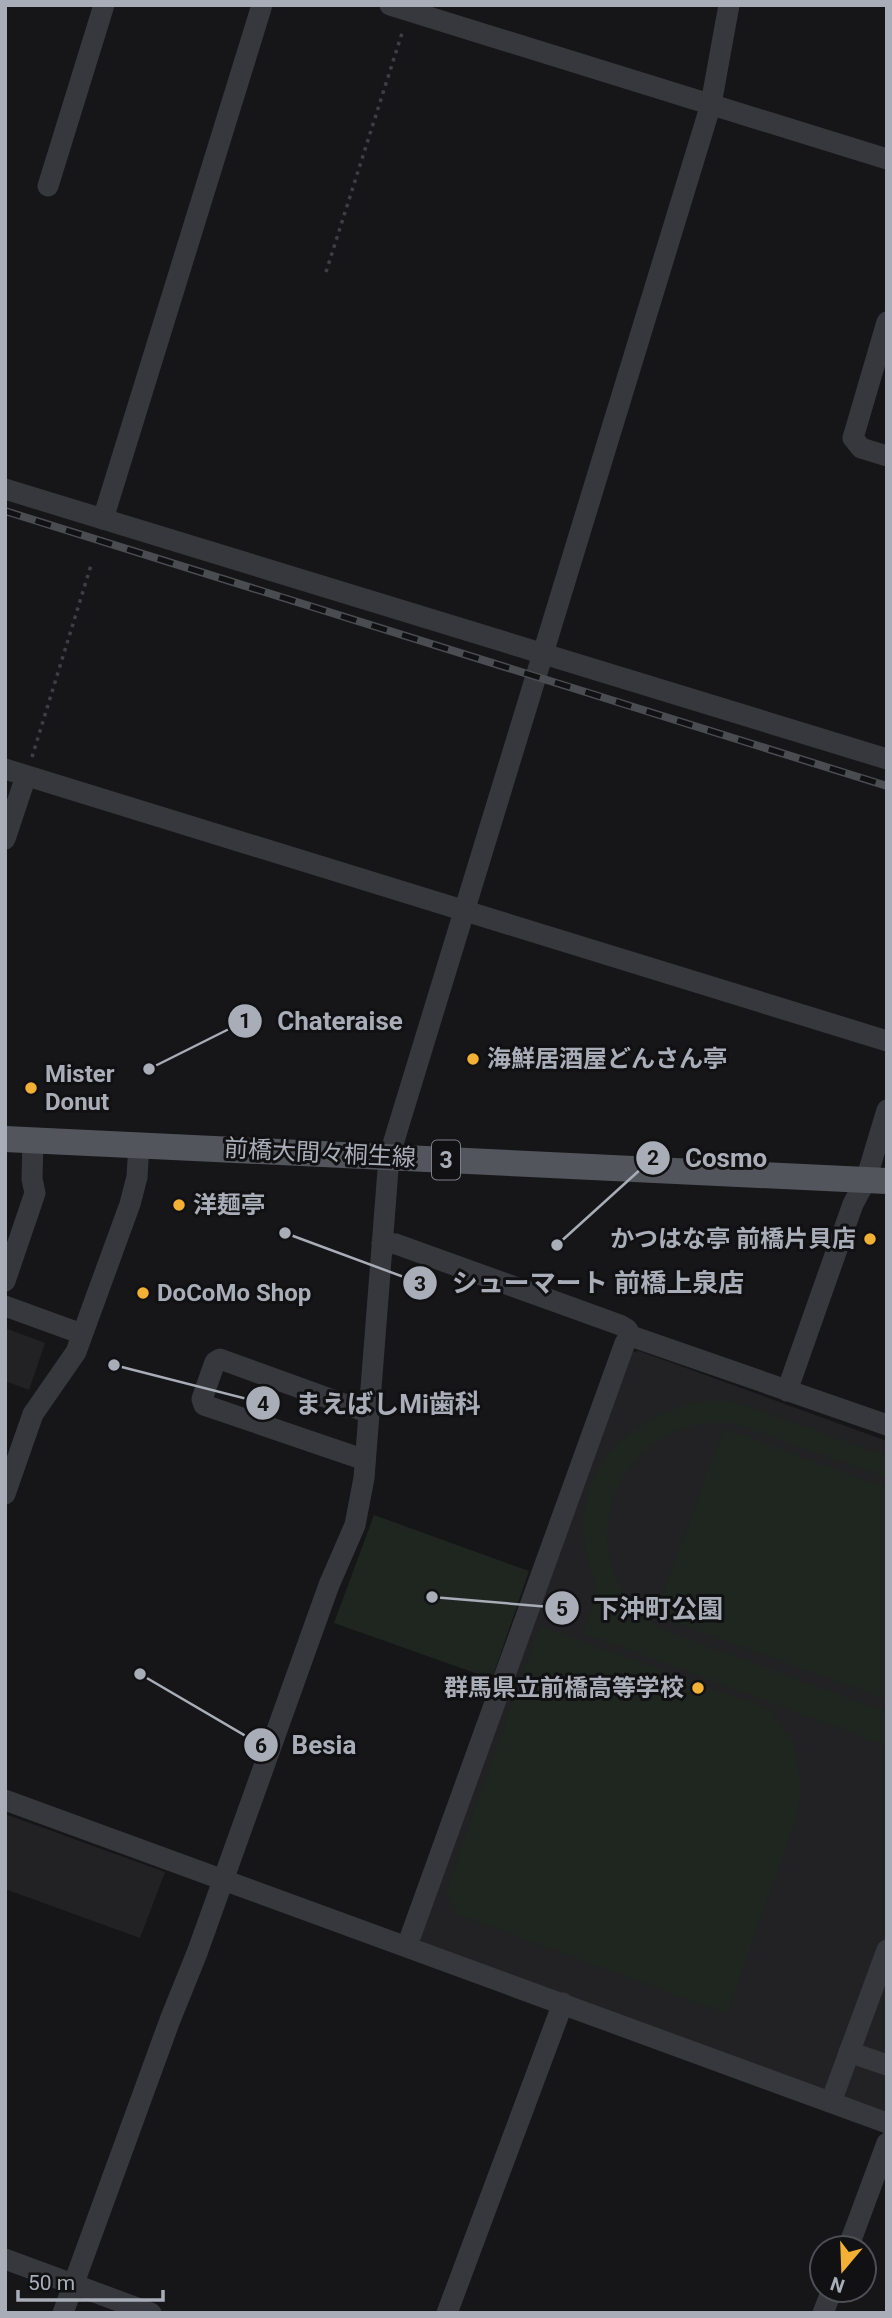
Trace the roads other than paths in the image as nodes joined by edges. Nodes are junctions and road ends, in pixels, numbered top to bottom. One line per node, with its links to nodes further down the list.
1 (104, 5): 7 (street)
2 (262, 5): 11 (street)
3 (729, 5): 5 (street)
4 (400, 8): 5 (street)
5 (711, 104): 6 (street); 12 (street)
6 (887, 159)
7 (48, 186)
8 (887, 322): 9 (street)
9 (887, 456)
10 (5, 489): 11 (street)
11 (103, 519): 12 (street)
12 (543, 654): 13 (street); 17 (street)
13 (887, 759)
14 (5, 769): 15 (street)
15 (26, 776): 16 (street); 17 (street)
16 (5, 839)
17 (464, 913): 18 (street); 23 (street)
18 (887, 1041)
19 (887, 1110): 24 (street)
20 (5, 1139): 21 (main road, 前橋大間々桐生線 / 3)
21 (33, 1141): 22 (main road, 前橋大間々桐生線 / 3); 26 (street)
22 (139, 1144): 23 (main road, 前橋大間々桐生線 / 3); 28 (street)
23 (389, 1157): 24 (main road, 前橋大間々桐生線 / 3); 25 (street)
24 (876, 1180): 30 (street)
25 (382, 1243): 29 (street); 31 (street)
26 (5, 1281)
27 (5, 1306): 28 (street)
28 (82, 1334): 34 (street)
29 (631, 1336): 30 (street); 37 (street)
30 (788, 1391): 32 (street)
31 (369, 1413): 33 (street); 33 (street)
32 (887, 1425)
33 (365, 1460): 36 (street)
34 (5, 1494)
35 (5, 1800): 36 (street)
36 (223, 1879): 37 (street); 47 (street)
37 (407, 1946): 39 (street)
38 (887, 1950): 40 (street)
39 (563, 2003): 42 (street); 50 (street)
40 (849, 2052): 41 (street); 42 (street)
41 (887, 2065)
42 (831, 2102): 43 (street)
43 (887, 2123)
44 (887, 2143): 45 (street)
45 (853, 2234)
46 (5, 2259): 47 (street)
47 (74, 2284): 48 (street); 49 (street)
48 (63, 2313)
49 (151, 2313)
50 (447, 2313)

